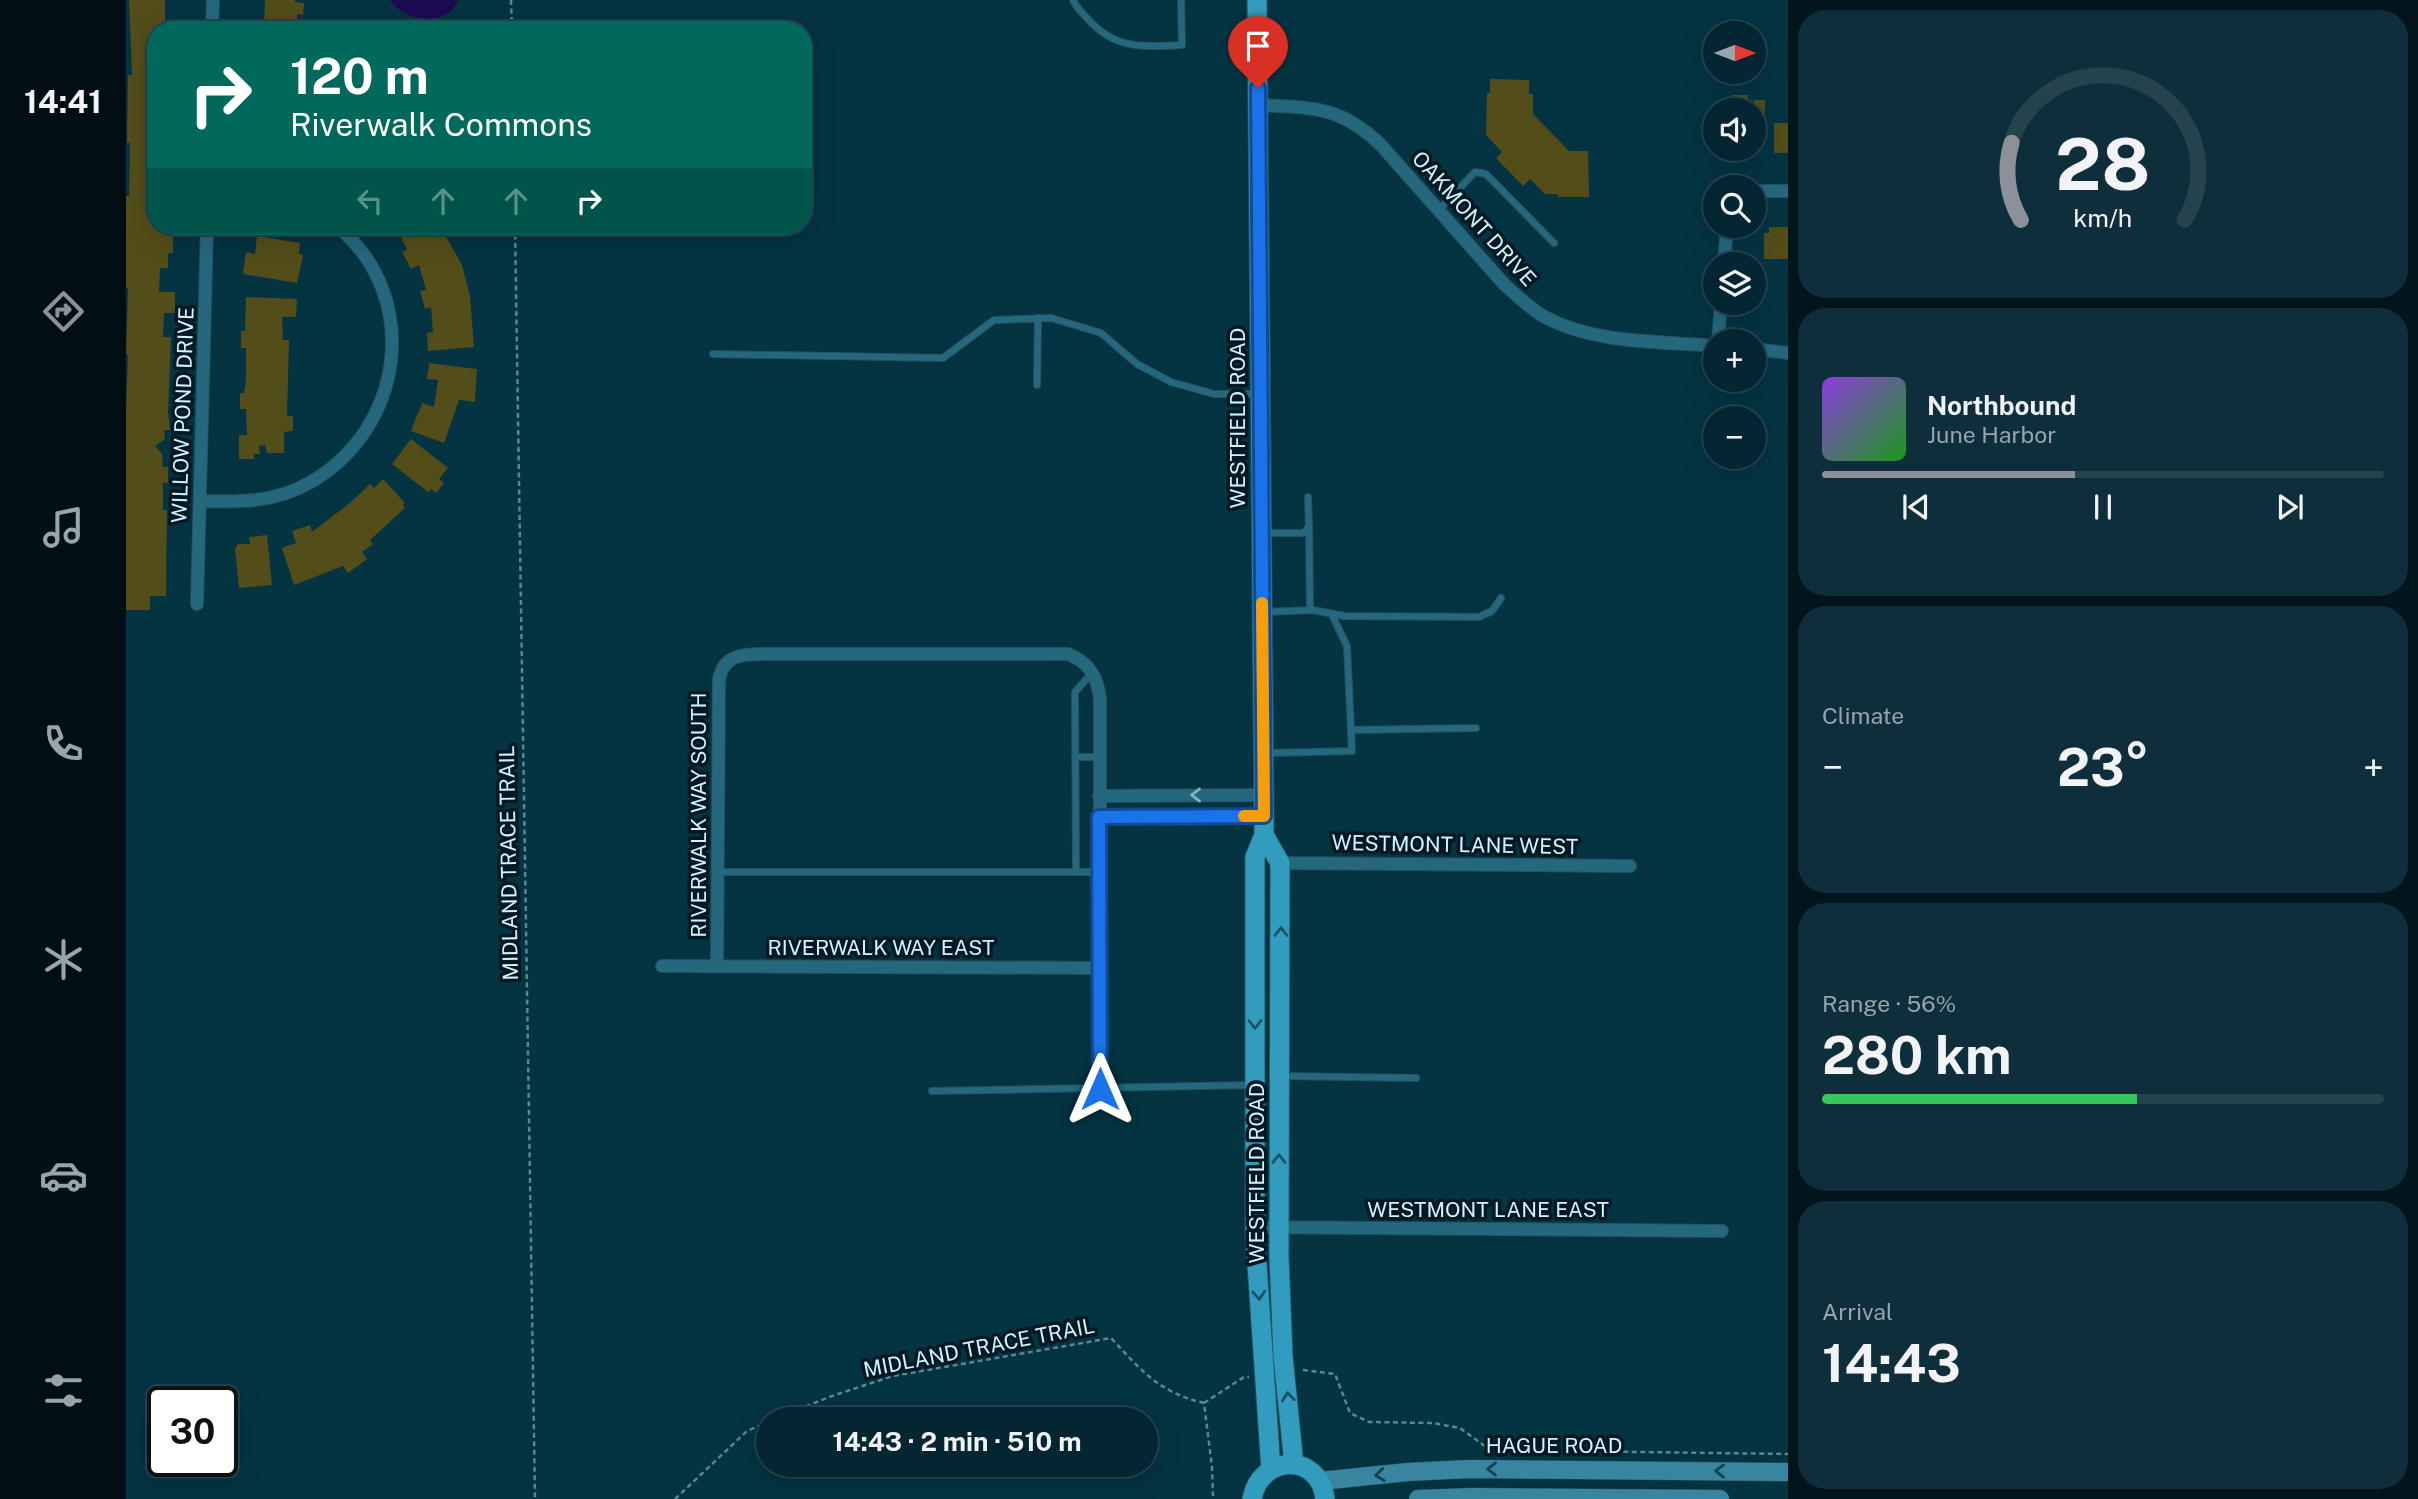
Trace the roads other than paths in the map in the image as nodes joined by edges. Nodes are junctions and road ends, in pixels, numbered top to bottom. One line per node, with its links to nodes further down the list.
1 (213, 0): 5 (street)
2 (1073, 0): 3 (lane)
3 (1181, 0)
4 (1257, 0): 6 (main road, WESTFIELD ROAD)
5 (212, 21)
6 (1258, 105): 9 (street, OAKMONT DRIVE); 19 (main road, WESTFIELD ROAD)
7 (1766, 191): 8 (street)
8 (1788, 191)
9 (1439, 210): 12 (lane); 14 (street, OAKMONT DRIVE)
10 (207, 235): 21 (street, WILLOW POND DRIVE)
11 (346, 235): 21 (street)
12 (1554, 243)
13 (1038, 318): 17 (lane); 18 (lane); 19 (lane)
14 (1703, 345)
15 (1766, 350): 16 (street)
16 (1788, 353)
17 (713, 354)
18 (1037, 385)
19 (1260, 394): 23 (main road, WESTFIELD ROAD)
20 (1308, 497): 22 (lane)
21 (200, 501): 25 (street, WILLOW POND DRIVE)
22 (1308, 526): 23 (lane); 26 (lane)
23 (1262, 533): 27 (main road, WESTFIELD ROAD)
24 (1500, 598): 28 (lane)
25 (197, 604)
26 (1310, 610): 27 (lane); 28 (lane)
27 (1262, 612): 32 (main road, WESTFIELD ROAD)
28 (1332, 615): 31 (lane)
29 (1093, 672): 33 (lane); 34 (street); 41 (street, RIVERWALK WAY SOUTH)
30 (1476, 728): 31 (lane)
31 (1351, 730): 32 (lane)
32 (1264, 752): 35 (main road, WESTFIELD ROAD)
33 (1075, 757): 34 (lane); 42 (lane)
34 (1099, 757): 36 (street)
35 (1264, 795): 36 (street, one-way to 36); 38 (main road, WESTFIELD ROAD)
36 (1099, 796): 37 (street)
37 (1099, 817): 38 (street); 43 (street)
38 (1264, 826): 39 (main road, WESTFIELD ROAD); 49 (main road, WESTFIELD ROAD, one-way to 49)
39 (1280, 863): 40 (street, WESTMONT LANE WEST); 47 (main road, WESTFIELD ROAD, one-way to 39)
40 (1630, 866)
41 (719, 872): 42 (lane); 45 (street, RIVERWALK WAY SOUTH)
42 (1076, 872): 43 (lane)
43 (1099, 872): 46 (street)
44 (662, 966): 45 (street, RIVERWALK WAY EAST)
45 (717, 966): 46 (street, RIVERWALK WAY EAST)
46 (1099, 968): 50 (street)
47 (1280, 1076): 48 (lane); 53 (main road, WESTFIELD ROAD, one-way to 47)
48 (1416, 1078)
49 (1255, 1084): 50 (lane); 52 (main road, WESTFIELD ROAD)
50 (1100, 1089): 51 (lane)
51 (932, 1091)
52 (1255, 1227): 53 (street, WESTMONT LANE EAST); 56 (main road, WESTFIELD ROAD, one-way to 56)
53 (1279, 1227): 54 (street, WESTMONT LANE EAST); 55 (main road, WESTFIELD ROAD, one-way to 53)
54 (1722, 1231)
55 (1294, 1465): 56 (main road); 58 (main road)
56 (1271, 1470): 59 (main road)
57 (1788, 1472): 58 (main road, HAGUE ROAD, one-way to 58)
58 (1322, 1490)
59 (1248, 1498)
60 (1418, 1499): 61 (main road)
61 (1720, 1499)

